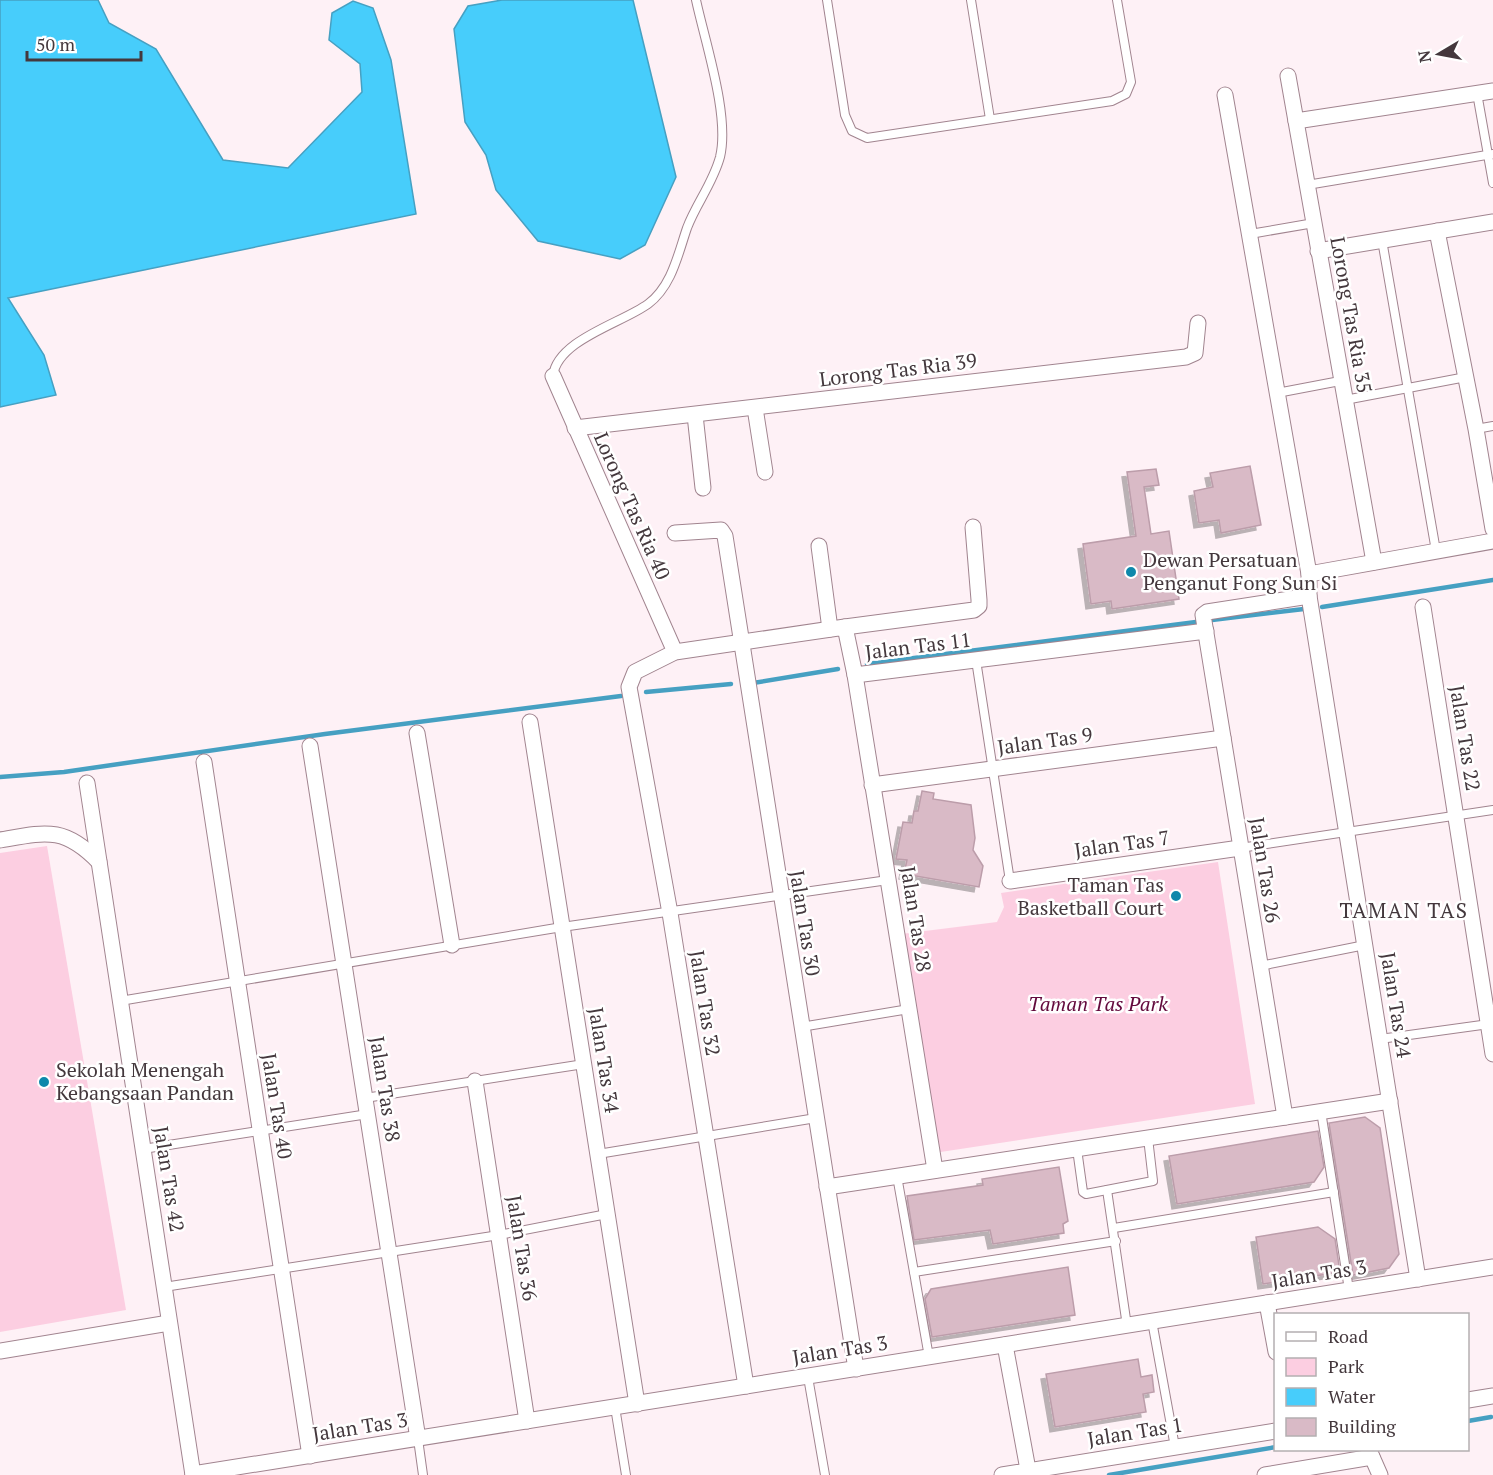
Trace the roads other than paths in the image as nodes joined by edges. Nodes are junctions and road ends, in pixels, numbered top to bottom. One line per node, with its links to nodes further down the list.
1 (696, 0): 21 (lane)
2 (827, 0): 9 (lane)
3 (971, 0): 9 (lane)
4 (1117, 0): 9 (lane)
5 (1288, 76): 10 (street, Lorong Tas Ria 35)
6 (1493, 91): 7 (street)
7 (1477, 93): 10 (street); 11 (lane)
8 (1225, 95): 17 (street, Jalan Tas 24)
9 (990, 119)
10 (1296, 121): 13 (street, Lorong Tas Ria 35)
11 (1491, 155): 12 (lane); 13 (lane)
12 (1493, 183)
13 (1307, 185): 15 (street, Lorong Tas Ria 35)
14 (1493, 222): 16 (street)
15 (1314, 223): 17 (lane); 19 (street, Lorong Tas Ria 35)
16 (1437, 231): 18 (street); 22 (street)
17 (1250, 234): 25 (street, Jalan Tas 24)
18 (1382, 240): 19 (street); 24 (lane)
19 (1318, 251): 23 (street, Lorong Tas Ria 35)
20 (1198, 323): 27 (street, Lorong Tas Ria 39)
21 (553, 376): 30 (street, Lorong Tas Ria 40)
22 (1466, 377): 24 (lane); 31 (street)
23 (1340, 381): 25 (lane); 26 (street, Lorong Tas Ria 35)
24 (1407, 386): 26 (lane); 39 (lane)
25 (1278, 393): 41 (street, Jalan Tas 24)
26 (1345, 400): 40 (street, Lorong Tas Ria 35)
27 (755, 408): 28 (street, Lorong Tas Ria 39); 32 (street)
28 (695, 414): 30 (street, Lorong Tas Ria 39); 33 (street)
29 (1493, 426): 31 (lane)
30 (575, 428): 47 (street, Lorong Tas Ria 40)
31 (1476, 429): 35 (street)
32 (765, 472)
33 (703, 488)
34 (973, 528): 44 (street)
35 (1493, 530)
36 (675, 533): 46 (street, Jalan Tas 30)
37 (1493, 541): 39 (street)
38 (819, 546): 44 (street, Jalan Tas 11)
39 (1436, 551): 40 (street)
40 (1374, 562): 41 (street)
41 (1309, 574): 42 (street, Jalan Tas 24)
42 (1309, 596): 45 (street); 60 (street, Jalan Tas 24)
43 (1423, 607): 59 (street, Jalan Tas 22)
44 (838, 628): 46 (street); 49 (street, Jalan Tas 11)
45 (1206, 631): 48 (street, Jalan Tas 11); 52 (street, Jalan Tas 26)
46 (740, 642): 47 (street); 66 (street, Jalan Tas 30)
47 (675, 652): 67 (street, Jalan Tas 32)
48 (976, 660): 49 (street, Jalan Tas 11); 55 (lane)
49 (855, 675): 57 (street, Jalan Tas 28)
50 (530, 722): 68 (street, Jalan Tas 34)
51 (417, 733): 69 (street)
52 (1223, 738): 55 (street, Jalan Tas 9); 62 (street, Jalan Tas 26)
53 (310, 746): 71 (street, Jalan Tas 38)
54 (204, 762): 73 (street, Jalan Tas 40)
55 (993, 769): 57 (street, Jalan Tas 9); 65 (lane)
56 (87, 783): 63 (street, Jalan Tas 42)
57 (872, 785): 64 (street, Jalan Tas 28)
58 (1493, 810): 59 (lane)
59 (1456, 816): 60 (lane); 76 (street, Jalan Tas 22)
60 (1348, 831): 62 (lane); 70 (street, Jalan Tas 24)
61 (0, 840): 63 (street)
62 (1240, 849): 65 (street, Jalan Tas 7); 72 (street, Jalan Tas 26)
63 (99, 862): 74 (street, Jalan Tas 42)
64 (888, 880): 66 (lane); 75 (street, Jalan Tas 28)
65 (1010, 880)
66 (780, 896): 67 (lane); 77 (street, Jalan Tas 30)
67 (670, 913): 68 (lane); 89 (street, Jalan Tas 32)
68 (562, 927): 69 (lane); 80 (street, Jalan Tas 34)
69 (452, 945): 71 (lane)
70 (1365, 945): 72 (lane); 78 (street, Jalan Tas 24)
71 (344, 963): 73 (lane); 82 (street, Jalan Tas 38)
72 (1260, 966): 86 (street, Jalan Tas 26)
73 (237, 981): 74 (lane); 88 (street, Jalan Tas 40)
74 (120, 1000): 91 (street, Jalan Tas 42)
75 (909, 1009): 77 (lane); 94 (street, Jalan Tas 28)
76 (1490, 1023): 78 (lane); 79 (street, Jalan Tas 22)
77 (801, 1026): 87 (street, Jalan Tas 30)
78 (1380, 1039): 83 (street, Jalan Tas 24)
79 (1493, 1054)
80 (584, 1064): 81 (lane); 93 (street, Jalan Tas 34)
81 (475, 1081): 82 (lane); 101 (street, Jalan Tas 36)
82 (365, 1098): 85 (street, Jalan Tas 38)
83 (1389, 1101): 84 (street); 107 (street, Jalan Tas 24)
84 (1321, 1112): 86 (street); 98 (lane)
85 (368, 1114): 88 (lane); 103 (street, Jalan Tas 38)
86 (1285, 1117): 90 (street)
87 (816, 1118): 89 (lane); 96 (street, Jalan Tas 30)
88 (260, 1131): 91 (lane); 105 (street, Jalan Tas 40)
89 (705, 1135): 93 (lane); 120 (street, Jalan Tas 32)
90 (1149, 1138): 92 (street); 97 (lane)
91 (143, 1149): 108 (street, Jalan Tas 42)
92 (1077, 1149): 94 (street); 97 (lane)
93 (598, 1154): 99 (street, Jalan Tas 34)
94 (935, 1170): 95 (street)
95 (897, 1176): 96 (street); 106 (lane)
96 (827, 1187): 118 (street, Jalan Tas 30)
97 (1107, 1190): 100 (lane)
98 (1334, 1192): 100 (lane); 109 (lane)
99 (606, 1214): 101 (lane); 123 (street, Jalan Tas 34)
100 (1114, 1228): 102 (lane)
101 (499, 1235): 103 (lane); 125 (street, Jalan Tas 36)
102 (1116, 1241): 106 (lane); 113 (lane)
103 (389, 1252): 105 (lane); 127 (street, Jalan Tas 38)
104 (1493, 1267): 107 (street, Jalan Tas 3)
105 (282, 1268): 108 (lane); 130 (street, Jalan Tas 40)
106 (914, 1272): 117 (lane)
107 (1418, 1279): 109 (street, Jalan Tas 3)
108 (164, 1287): 112 (street, Jalan Tas 42)
109 (1349, 1290): 110 (street, Jalan Tas 3)
110 (1267, 1303): 111 (street, Jalan Tas 3); 115 (street)
111 (1152, 1322): 113 (street, Jalan Tas 3); 128 (lane)
112 (170, 1323): 116 (street); 132 (street, Jalan Tas 42)
113 (1127, 1326): 114 (street, Jalan Tas 3)
114 (1005, 1345): 117 (street, Jalan Tas 3); 131 (street)
115 (1274, 1346)
116 (0, 1351)
117 (929, 1357): 118 (street, Jalan Tas 3)
118 (856, 1369): 119 (street, Jalan Tas 3)
119 (808, 1377): 120 (street, Jalan Tas 3); 135 (lane)
120 (746, 1386): 123 (street, Jalan Tas 3)
121 (1493, 1396): 122 (street)
122 (1469, 1401)
123 (637, 1404): 124 (street, Jalan Tas 3)
124 (615, 1407): 125 (street, Jalan Tas 3); 134 (lane)
125 (527, 1421): 127 (street, Jalan Tas 3)
126 (1274, 1431): 128 (street, Jalan Tas 1)
127 (418, 1438): 130 (street, Jalan Tas 3); 133 (lane)
128 (1175, 1447): 131 (street, Jalan Tas 1)
129 (1371, 1453): 137 (street); 138 (street)
130 (310, 1456): 132 (street, Jalan Tas 3)
131 (1028, 1473): 136 (street, Jalan Tas 1)
132 (192, 1475)
133 (423, 1475)
134 (626, 1475)
135 (825, 1475)
136 (1002, 1475)
137 (1265, 1475)
138 (1380, 1475)

